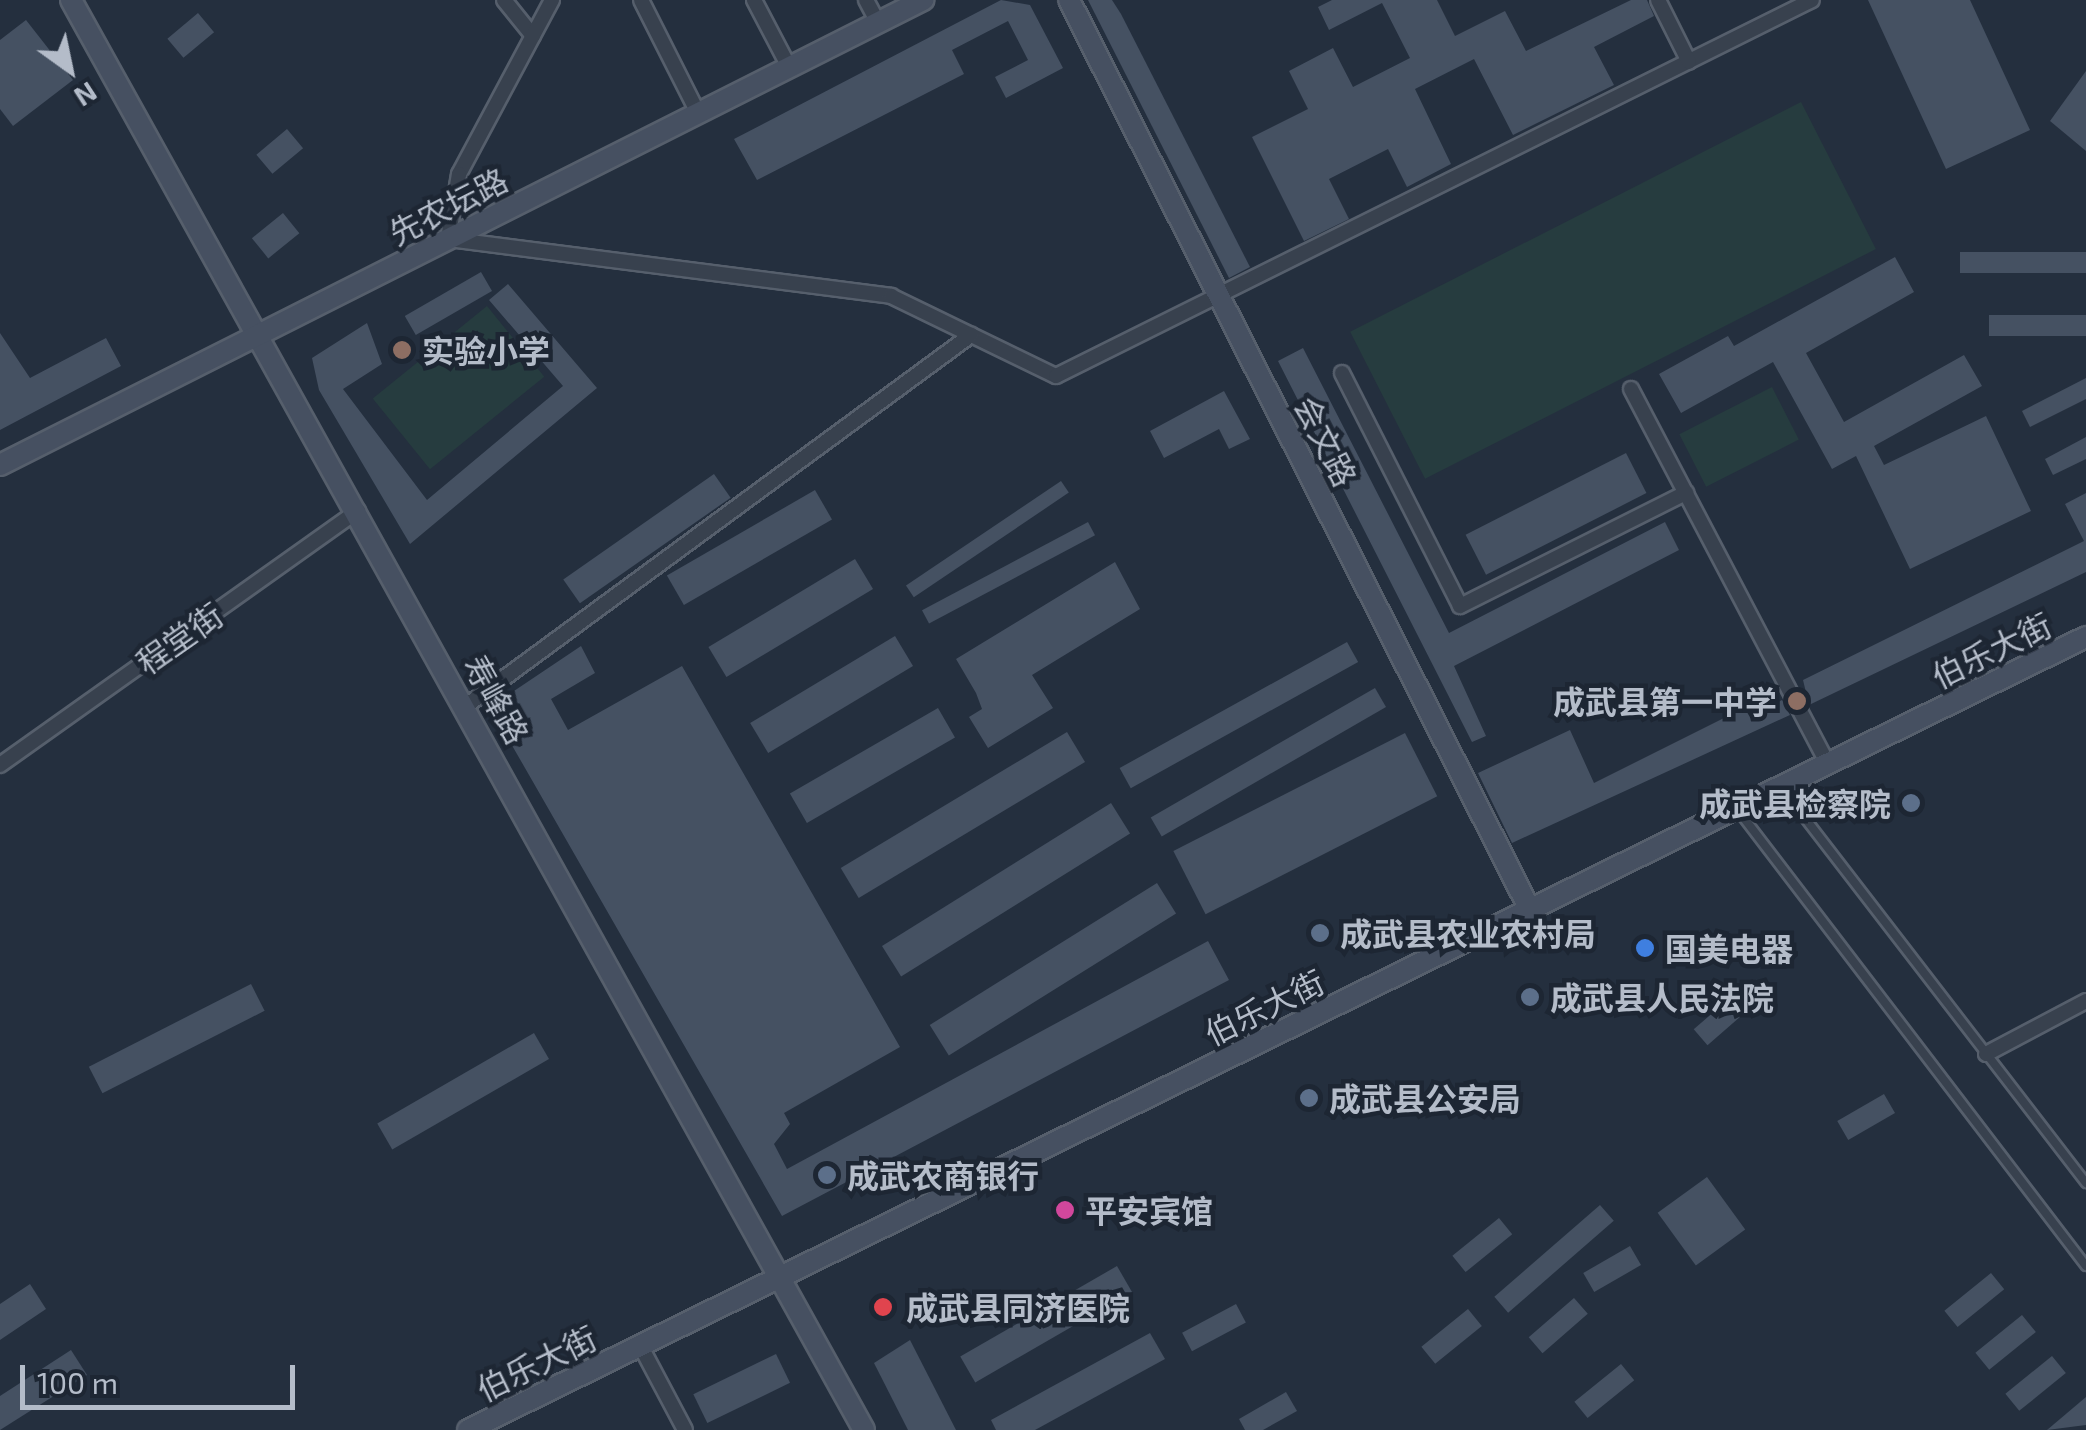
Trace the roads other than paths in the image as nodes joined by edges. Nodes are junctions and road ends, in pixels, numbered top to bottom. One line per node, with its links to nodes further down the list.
1 (70, 0): 18 (street, 寿峰路)
2 (504, 0): 12 (street)
3 (552, 0): 12 (street)
4 (641, 0): 15 (street)
5 (754, 0): 14 (street)
6 (866, 0): 11 (street)
7 (923, 0): 11 (street, 先农坛路)
8 (1069, 0): 17 (street, 会文路)
9 (1658, 0): 13 (street)
10 (1803, 2): 13 (street)
11 (878, 22): 14 (street, 先农坛路)
12 (534, 36): 16 (street)
13 (1689, 62): 17 (street)
14 (790, 67): 15 (street, 先农坛路)
15 (698, 114): 16 (street, 先农坛路)
16 (448, 239): 18 (street, 先农坛路); 19 (street)
17 (1219, 296): 19 (street); 31 (street, 会文路)
18 (260, 334): 22 (street, 先农坛路); 24 (street, 寿峰路)
19 (971, 335): 26 (street)
20 (1342, 373): 23 (street)
21 (1631, 389): 23 (street)
22 (0, 465)
23 (1686, 492): 27 (street)
24 (358, 511): 26 (street, 寿峰路); 28 (street, 程堂街)
25 (2086, 637): 27 (street, 伯乐大街)
26 (466, 706): 36 (street, 寿峰路)
27 (1828, 764): 29 (street, 伯乐大街)
28 (0, 765)
29 (1781, 787): 30 (street, 伯乐大街); 33 (lane)
30 (1736, 808): 31 (street, 伯乐大街); 35 (lane)
31 (1530, 910): 36 (street, 伯乐大街)
32 (2086, 1002): 33 (street)
33 (1986, 1054): 34 (lane)
34 (2086, 1184)
35 (2086, 1266)
36 (783, 1276): 37 (street, 伯乐大街); 40 (street, 寿峰路)
37 (640, 1346): 38 (street, 伯乐大街); 39 (street)
38 (468, 1430)
39 (685, 1430)
40 (864, 1430)

